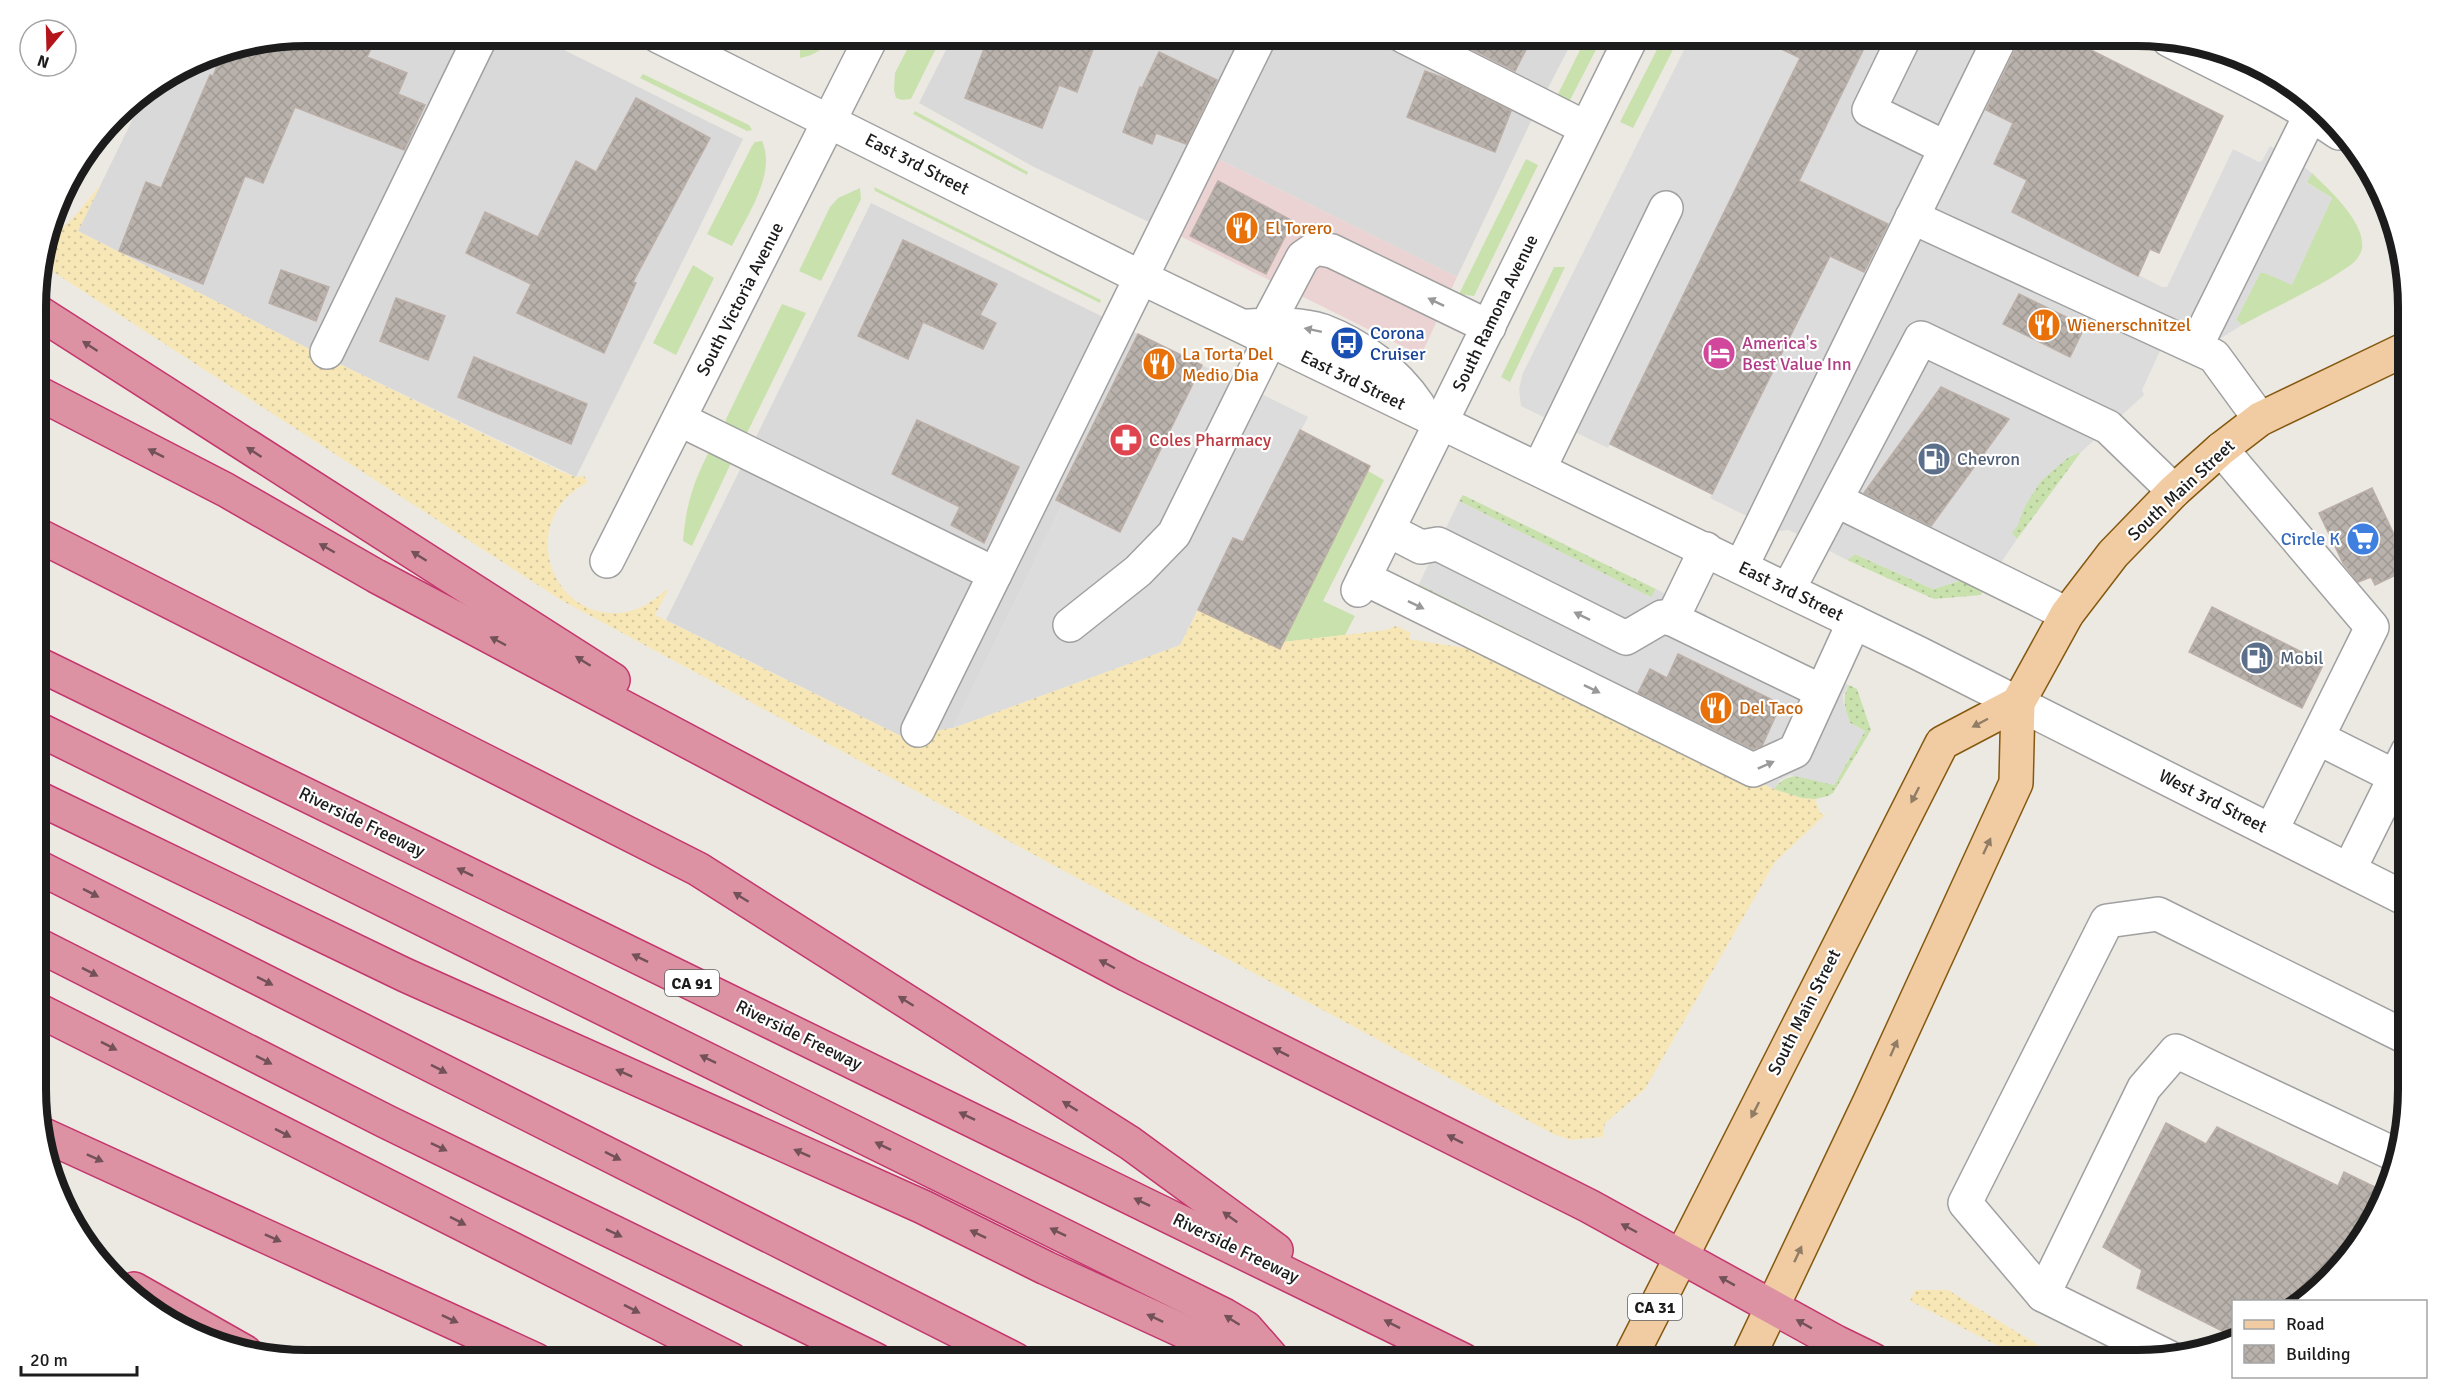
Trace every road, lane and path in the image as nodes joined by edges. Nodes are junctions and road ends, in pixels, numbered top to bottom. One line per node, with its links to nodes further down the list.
1 (476, 46): 22 (street)
2 (678, 46): 12 (street, East 3rd Street)
3 (867, 46): 12 (street, South Victoria Avenue)
4 (1255, 46): 17 (street)
5 (1423, 46): 13 (street)
6 (1627, 46): 13 (street, South Ramona Avenue)
7 (1900, 46): 14 (street)
8 (1996, 46): 14 (street)
9 (2194, 53): 10 (street)
10 (2311, 114): 11 (street); 21 (street)
11 (2318, 119)
12 (829, 120): 17 (street, East 3rd Street); 26 (street, South Victoria Avenue)
13 (1586, 128): 19 (street, South Ramona Avenue)
14 (1946, 148): 16 (street)
15 (1666, 208): 29 (street)
16 (1912, 217): 21 (street); 36 (street)
17 (1138, 281): 20 (street); 37 (street)
18 (46, 317): 52 (highway, one-way to 18)
19 (1489, 327): 20 (street, one-way to 20); 25 (street, South Ramona Avenue)
20 (1259, 330): 25 (street); 42 (street)
21 (2196, 346): 27 (street)
22 (327, 352)
23 (2398, 353): 27 (main road, South Main Street)
24 (46, 397): 52 (highway, one-way to 24)
25 (1433, 417): 29 (street, East 3rd Street); 32 (street, South Ramona Avenue)
26 (679, 419): 35 (street, South Victoria Avenue); 37 (street)
27 (2260, 419): 28 (main road, South Main Street)
28 (2221, 448): 30 (main road, South Main Street); 48 (street)
29 (1539, 469): 34 (street, East 3rd Street)
30 (2174, 491): 31 (street); 39 (main road, South Main Street)
31 (1836, 500): 38 (street); 39 (street)
32 (1388, 530): 40 (street, one-way to 32); 44 (street, South Ramona Avenue, one-way to 44)
33 (46, 539): 65 (highway, one-way to 33)
34 (1706, 549): 36 (street, East 3rd Street); 40 (street)
35 (607, 561)
36 (1741, 567): 38 (street, East 3rd Street)
37 (995, 574): 46 (street)
38 (1788, 590): 41 (street, East 3rd Street)
39 (2067, 614): 45 (main road, South Main Street)
40 (1672, 619): 44 (street)
41 (1854, 622): 44 (street); 45 (street, East 3rd Street)
42 (1070, 625)
43 (46, 668): 65 (highway, Riverside Freeway / CA 91, one-way to 43)
44 (1821, 691)
45 (2018, 703): 53 (street, West 3rd Street); 62 (main road, South Main Street, one-way to 62); 66 (main road, South Main Street, one-way to 45)
46 (918, 730)
47 (46, 733): 74 (highway, one-way to 47)
48 (2318, 738): 49 (street); 53 (street)
49 (2398, 768)
50 (2398, 781): 54 (street)
51 (46, 802): 73 (highway, one-way to 51)
52 (828, 816): 62 (highway, one-way to 52)
53 (2271, 831): 54 (street, West 3rd Street)
54 (2349, 870): 56 (street, West 3rd Street)
55 (46, 871): 72 (highway, one-way to 72)
56 (2398, 895)
57 (46, 949): 71 (highway, one-way to 71)
58 (46, 1014): 70 (highway, one-way to 70)
59 (2398, 1033): 63 (street)
60 (52, 1138): 69 (highway, one-way to 69)
61 (2391, 1152): 63 (street)
62 (1681, 1255): 66 (highway, one-way to 62); 76 (main road, South Main Street / CA 31)
63 (2043, 1295): 68 (street)
64 (154, 1301): 67 (highway)
65 (1346, 1301): 75 (highway, Riverside Freeway / CA 91, one-way to 65)
66 (1772, 1306): 77 (main road, South Main Street); 78 (highway, one-way to 66)
67 (203, 1328)
68 (2152, 1349)
69 (514, 1350)
70 (712, 1350)
71 (855, 1350)
72 (996, 1350)
73 (1224, 1350)
74 (1265, 1350)
75 (1443, 1350)
76 (1634, 1350)
77 (1751, 1350)
78 (1856, 1350)

